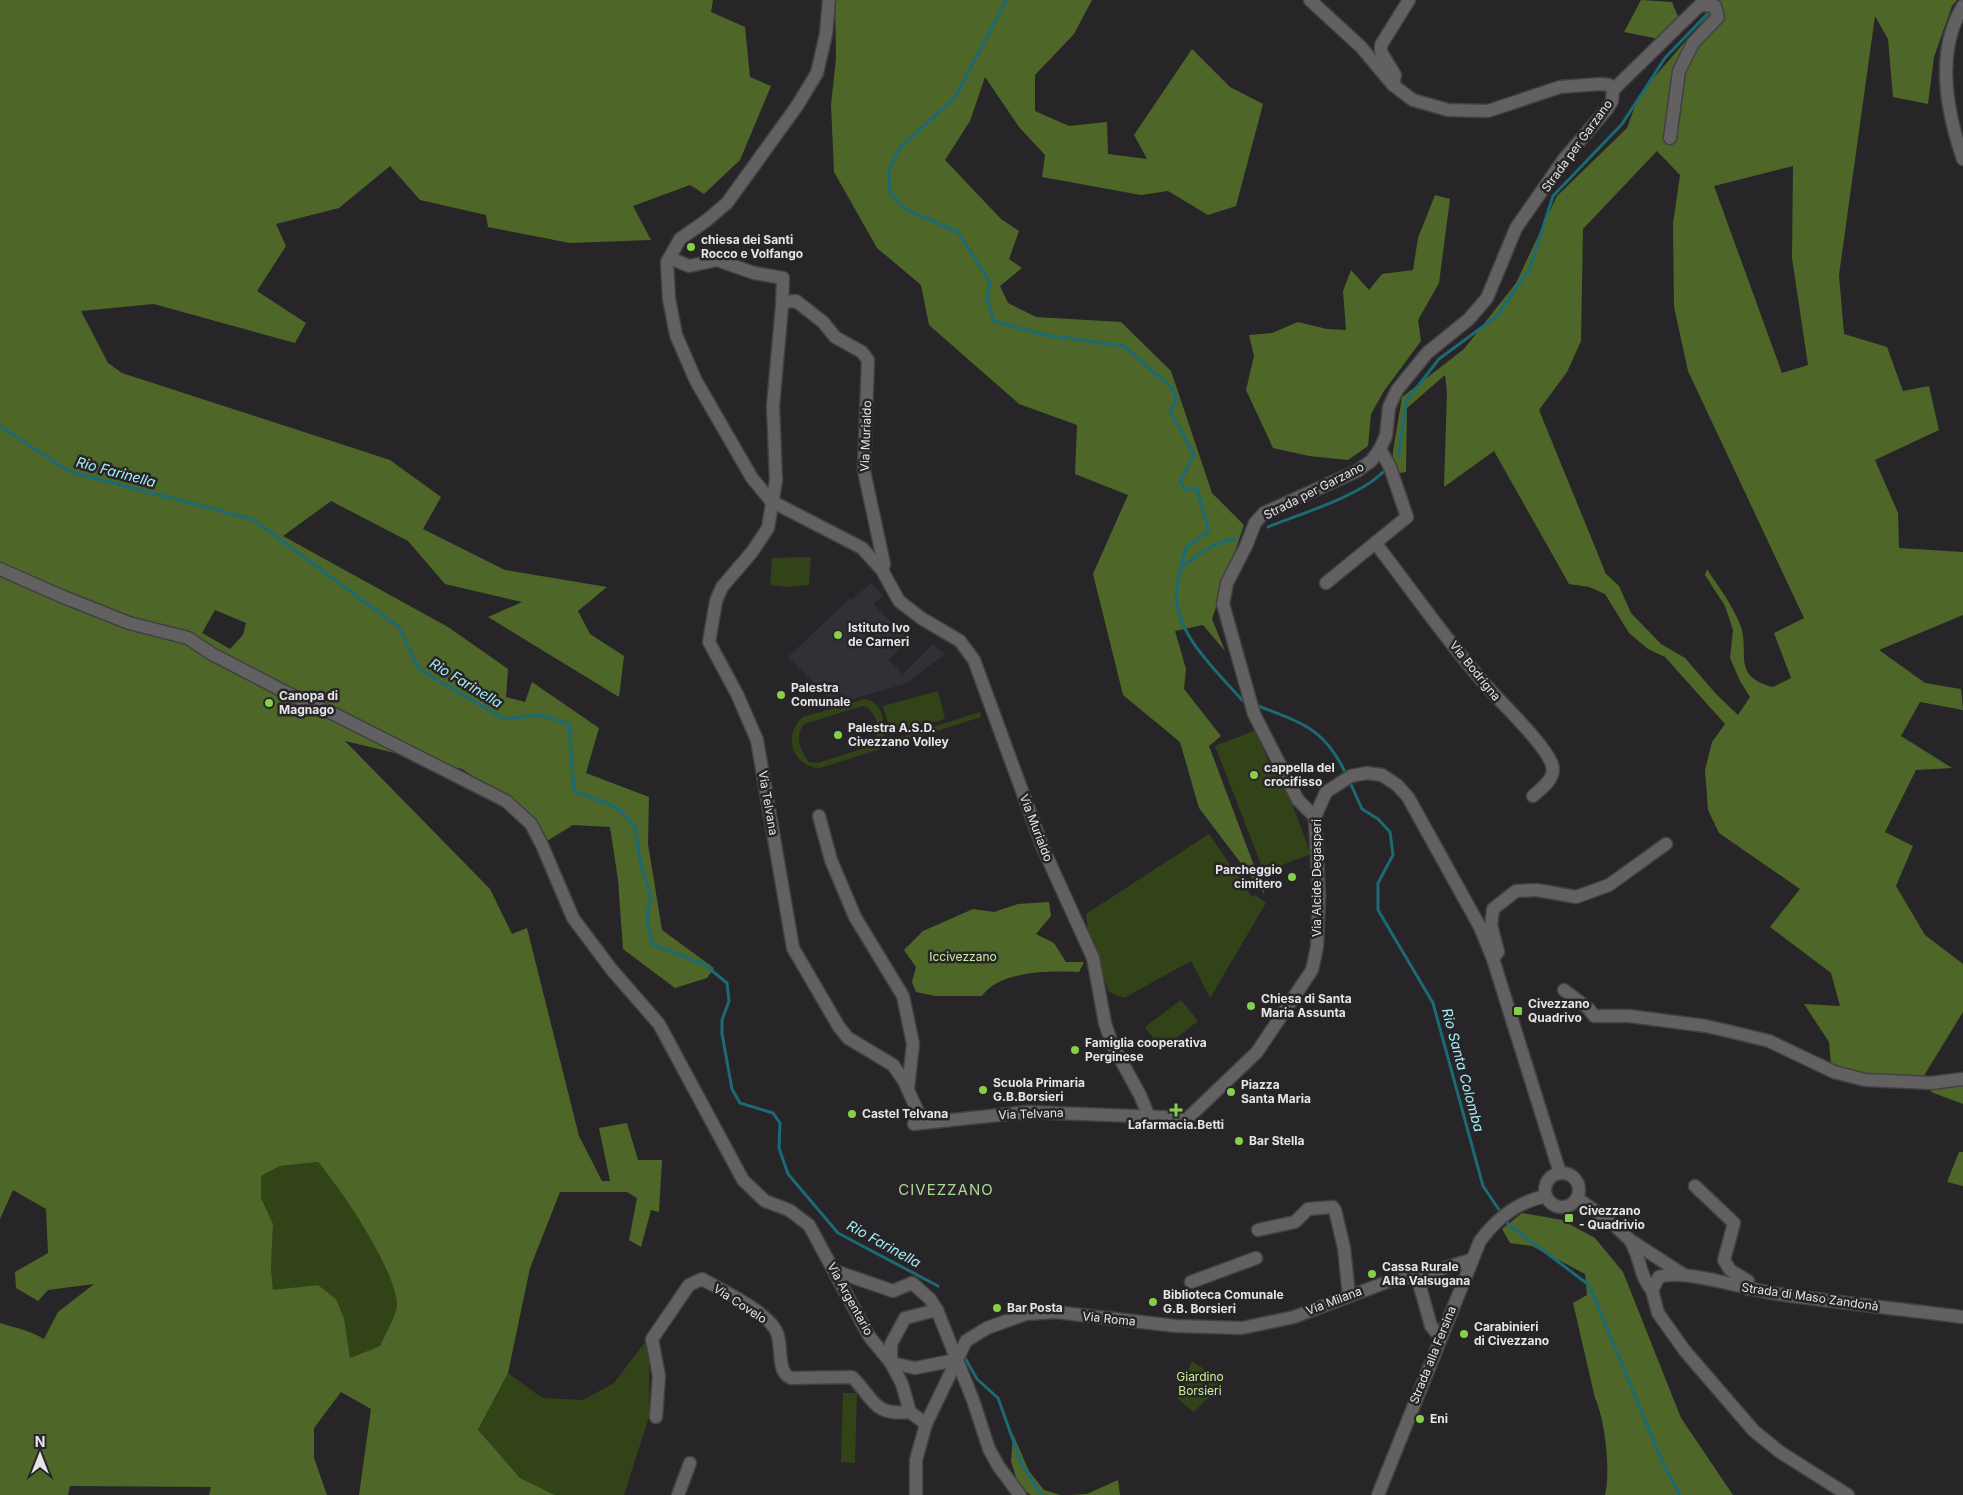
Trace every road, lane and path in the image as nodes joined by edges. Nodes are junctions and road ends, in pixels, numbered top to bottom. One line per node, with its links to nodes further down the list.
1 (829, 0): 9 (street)
2 (1310, 0): 5 (street, Strada per Garzano)
3 (1409, 0): 5 (street)
4 (1963, 6): 8 (street)
5 (1393, 85): 6 (street, Strada per Garzano)
6 (1613, 90): 7 (street); 11 (street, Strada per Garzano)
7 (1670, 138)
8 (1963, 159)
9 (670, 258): 10 (street, Via Telvana); 12 (street)
10 (782, 306): 12 (street, Via Telvana); 15 (street, Via Murialdo)
11 (1380, 450): 13 (street); 19 (street, Strada per Garzano)
12 (771, 501): 15 (street, Via Murialdo); 24 (street, Via Telvana)
13 (1376, 544): 16 (street); 17 (street, Via Bodrigna)
14 (0, 569): 37 (street, Via Argentario)
15 (882, 570): 25 (street, Via Murialdo)
16 (1326, 583)
17 (1533, 796)
18 (820, 816): 24 (street, Via Telvana)
19 (1315, 817): 21 (street, Via Alcide Degasperi); 26 (street, Via Alcide Degasperi)
20 (1666, 844): 21 (street, Via Alcide Degasperi)
21 (1493, 959): 27 (street, Via Alcide Degasperi)
22 (1564, 990): 23 (street)
23 (1963, 1079)
24 (908, 1088): 25 (street, Via Telvana)
25 (1149, 1117): 26 (street, Via Telvana)
26 (1188, 1118)
27 (1560, 1173): 29 (street); 30 (street)
28 (1695, 1186): 42 (street)
29 (1540, 1197): 30 (street); 35 (street, Strada alla Fersina)
30 (1577, 1198): 32 (street)
31 (1258, 1230): 44 (street)
32 (1630, 1240): 33 (street); 36 (street)
33 (1646, 1251): 38 (street); 40 (street)
34 (1256, 1258): 41 (street)
35 (1471, 1260): 39 (street, Via Milana); 48 (street, Strada alla Fersina)
36 (1640, 1264): 40 (street); 43 (street)
37 (835, 1271): 45 (street); 50 (street, Via Argentario)
38 (1684, 1275): 40 (street, Strada di Maso Zandonà); 42 (street, Strada di Maso Zandonà)
39 (1417, 1276): 44 (street, Via Milana); 48 (street)
40 (1659, 1277): 43 (street)
41 (1191, 1282)
42 (1748, 1289): 46 (street, Strada di Maso Zandonà)
43 (1652, 1290): 59 (street)
44 (1349, 1295): 47 (street, Via Milana)
45 (937, 1310): 49 (street); 50 (street)
46 (1963, 1317)
47 (1160, 1324): 49 (street, Via Roma)
48 (1440, 1337): 58 (street, Strada alla Fersina)
49 (956, 1360): 50 (street); 53 (street, Via Roma); 57 (street)
50 (891, 1363): 51 (street)
51 (910, 1412): 52 (street, Via Covelo); 53 (street)
52 (656, 1417)
53 (926, 1424): 56 (street, Via Roma)
54 (690, 1463): 55 (street)
55 (678, 1495)
56 (916, 1495)
57 (1020, 1495)
58 (1378, 1495)
59 (1848, 1495)

